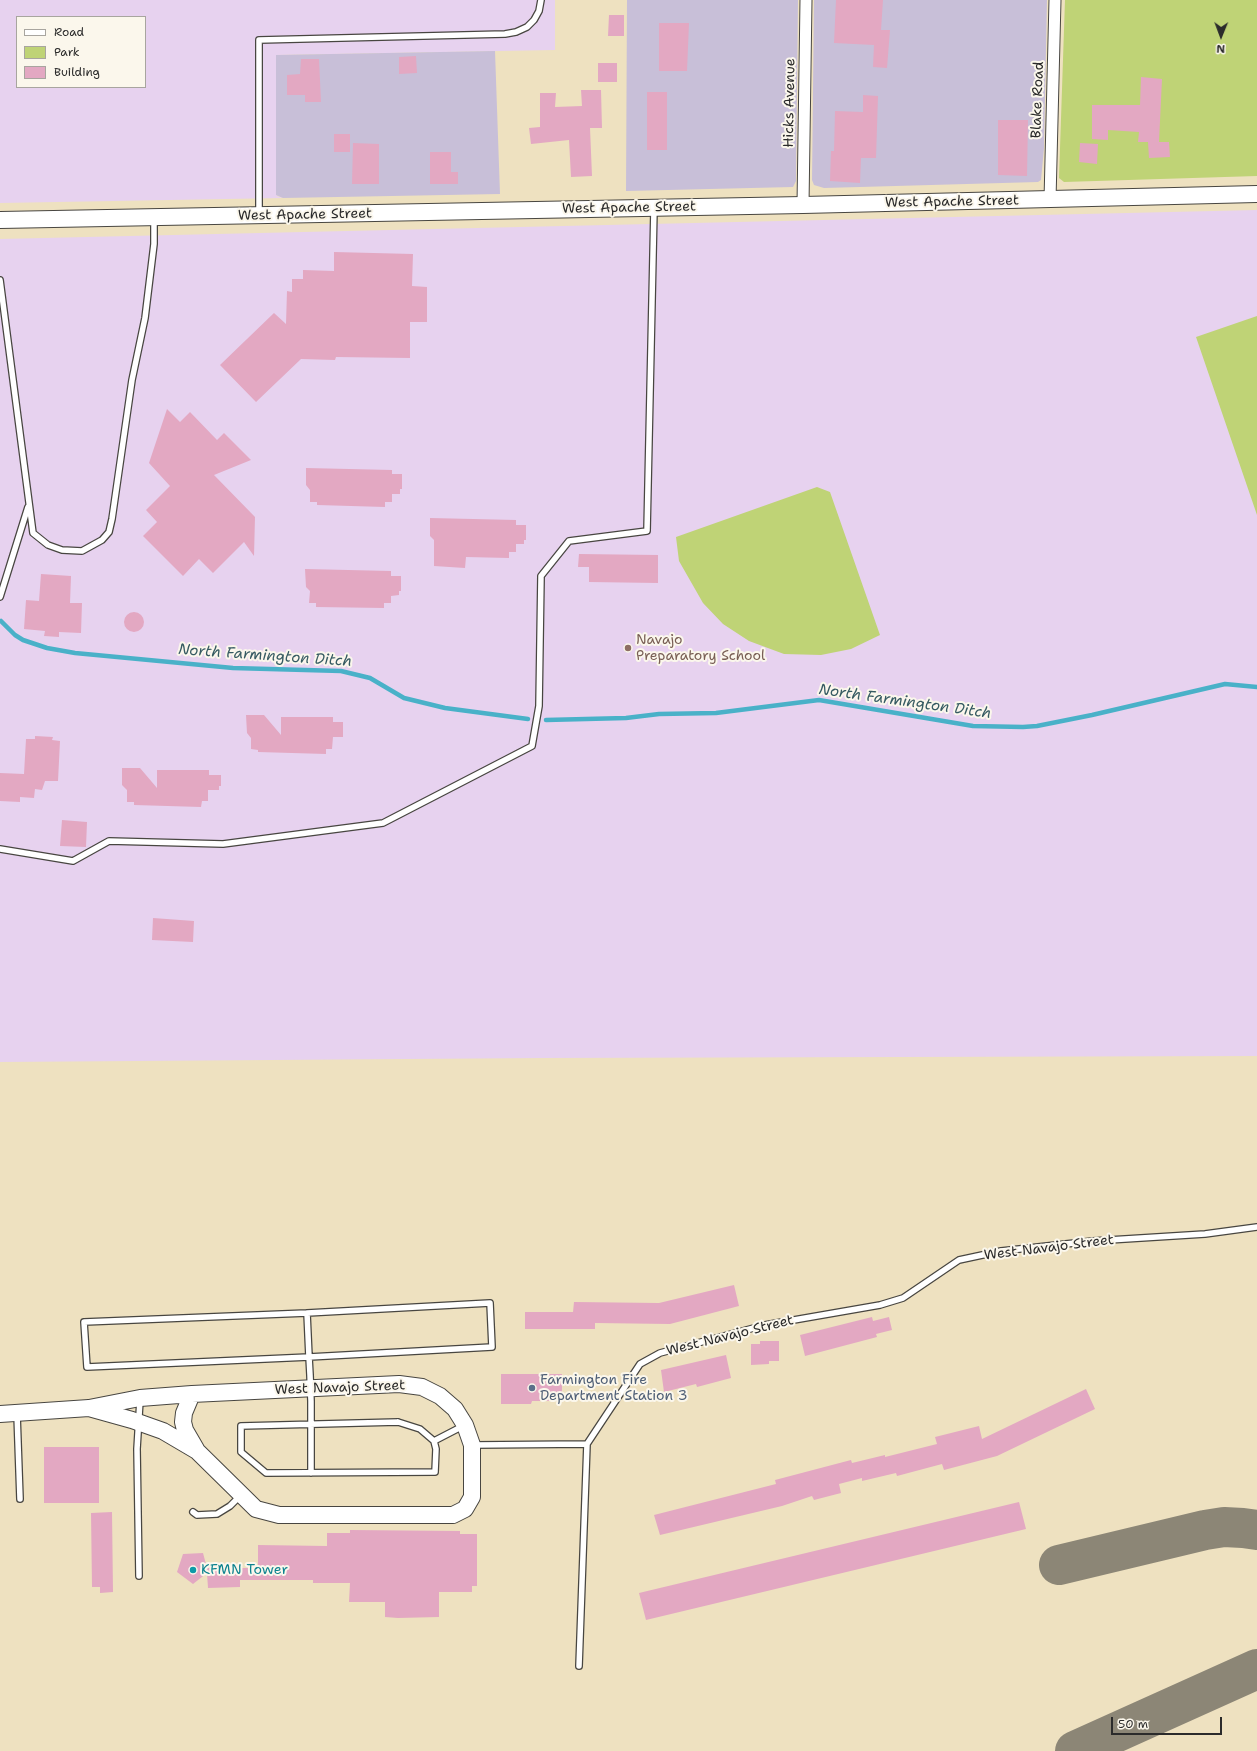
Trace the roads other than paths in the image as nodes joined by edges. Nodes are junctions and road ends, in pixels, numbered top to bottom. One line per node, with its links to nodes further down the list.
1 (541, 0): 8 (lane)
2 (806, 0): 6 (street, Hicks Avenue)
3 (1056, 0): 5 (street, Blake Road)
4 (1257, 194): 5 (main road, West Apache Street)
5 (1050, 200): 6 (main road, West Apache Street)
6 (804, 205): 7 (main road, West Apache Street)
7 (654, 207): 8 (main road, West Apache Street); 14 (lane)
8 (259, 216): 9 (main road, West Apache Street)
9 (154, 217): 10 (main road, West Apache Street); 12 (lane)
10 (0, 220)
11 (0, 280): 12 (lane)
12 (29, 504): 13 (lane)
13 (0, 597)
14 (0, 849)
15 (1257, 1227): 28 (lane, West Navajo Street)
16 (306, 1313): 17 (lane); 17 (lane); 17 (lane)
17 (309, 1357): 18 (lane)
18 (310, 1388): 19 (main road, West Navajo Street); 25 (lane); 26 (main road, West Navajo Street)
19 (192, 1394): 20 (main road, West Navajo Street); 30 (main road)
20 (140, 1398): 21 (main road, West Navajo Street); 24 (lane)
21 (89, 1408): 22 (main road, West Navajo Street); 24 (main road)
22 (17, 1413): 23 (main road, West Navajo Street); 33 (lane)
23 (0, 1414)
24 (140, 1422): 30 (main road); 35 (lane)
25 (311, 1424): 27 (lane); 31 (lane); 31 (lane)
26 (465, 1425): 27 (lane); 29 (main road, West Navajo Street)
27 (434, 1441): 31 (lane)
28 (587, 1444): 29 (lane); 36 (lane)
29 (472, 1445): 32 (main road, West Navajo Street)
30 (197, 1451): 32 (main road, West Navajo Street)
31 (311, 1473)
32 (241, 1495): 34 (lane)
33 (20, 1499)
34 (193, 1512)
35 (139, 1576)
36 (579, 1666)

